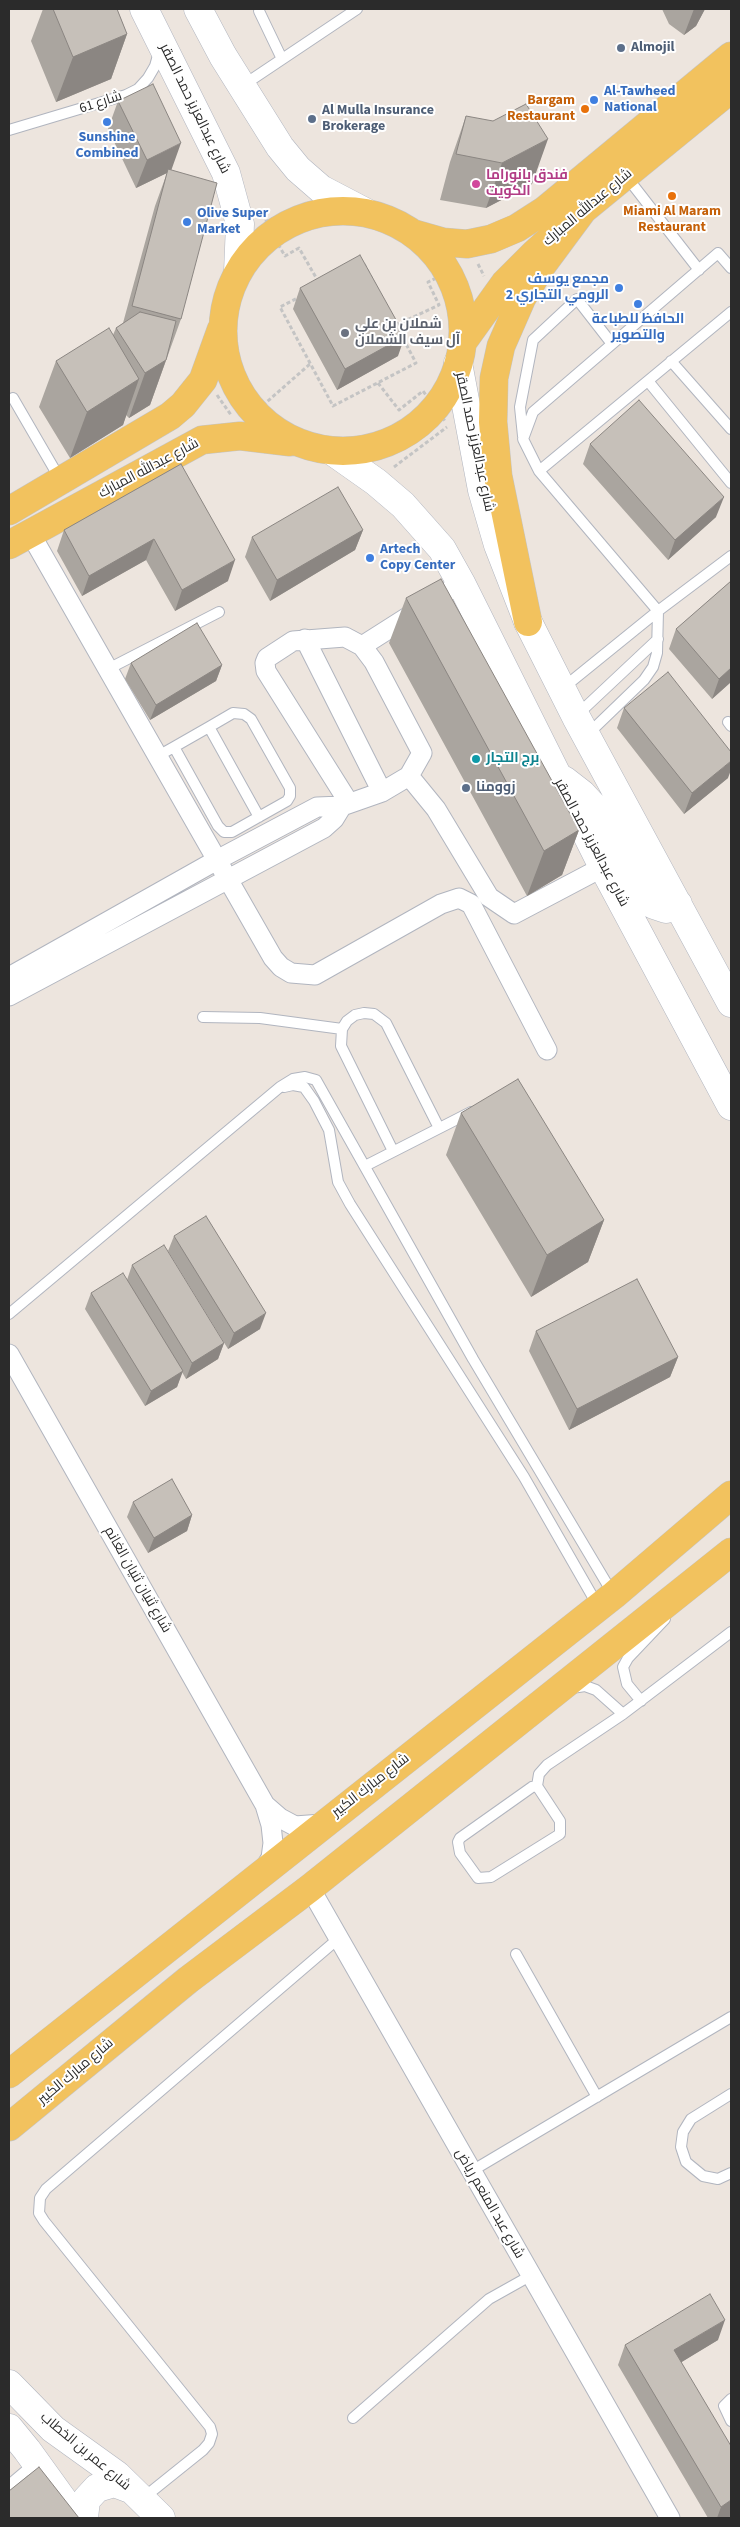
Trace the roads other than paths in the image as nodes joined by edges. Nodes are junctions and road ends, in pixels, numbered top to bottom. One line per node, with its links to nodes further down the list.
1 (144, 9): 5 (main road, شارع عبدالعزيز حمد الصقر)
2 (198, 9): 8 (main road)
3 (357, 9): 7 (lane)
4 (259, 12): 7 (lane)
5 (158, 38): 10 (lane, شارع 61); 14 (main road, شارع عبدالعزيز حمد الصقر)
6 (731, 56): 15 (main road, شارع عبدالله المبارك)
7 (282, 60): 8 (lane)
8 (241, 87): 13 (main road)
9 (731, 89): 11 (main road, شارع عبدالله المبارك)
10 (9, 130)
11 (625, 176): 12 (main road, شارع عبدالله المبارك); 17 (lane)
12 (583, 210): 21 (main road, شارع عبدالله المبارك); 38 (main road)
13 (366, 212): 14 (main road); 15 (main road)
14 (259, 227): 19 (main road)
15 (414, 234): 21 (main road)
16 (731, 268): 17 (lane)
17 (699, 270): 20 (lane)
18 (731, 314): 22 (lane)
19 (223, 324): 27 (main road); 30 (main road)
20 (612, 344): 26 (lane); 26 (lane)
21 (460, 353): 28 (main road); 38 (main road, شارع عبدالعزيز حمد الصقر)
22 (671, 361): 23 (lane); 25 (lane)
23 (648, 381): 29 (lane); 31 (lane)
24 (13, 398): 30 (lane)
25 (731, 429)
26 (523, 439): 29 (lane)
27 (301, 444): 28 (main road); 33 (main road, شارع عبدالله المبارك)
28 (332, 451): 35 (main road, شارع عبدالعزيز حمد الصقر)
29 (539, 471): 36 (lane)
30 (60, 480): 32 (main road)
31 (731, 483)
32 (9, 511)
33 (20, 539): 42 (street)
34 (731, 556): 36 (lane)
35 (461, 584): 41 (street); 47 (main road, شارع عبدالعزيز حمد الصقر)
36 (658, 611): 40 (lane); 43 (lane)
37 (219, 612): 42 (lane)
38 (528, 622): 43 (main road, شارع عبدالعزيز حمد الصقر)
39 (305, 639): 41 (street); 49 (street); 50 (street)
40 (658, 639): 44 (lane); 44 (lane)
41 (362, 646): 48 (street)
42 (108, 669): 46 (street)
43 (562, 690): 44 (main road, شارع عبدالعزيز حمد الصقر)
44 (581, 726): 55 (main road, شارع عبدالعزيز حمد الصقر)
45 (210, 727): 46 (lane); 51 (lane); 51 (lane)
46 (166, 752): 51 (lane); 52 (street)
47 (554, 773): 53 (main road, شارع عبدالعزيز حمد الصقر); 55 (main road)
48 (409, 776): 49 (street); 53 (street)
49 (382, 792): 50 (street)
50 (345, 804): 52 (street); 54 (street)
51 (259, 818)
52 (217, 860): 54 (street); 56 (street)
53 (603, 867): 63 (main road, شارع عبدالعزيز حمد الصقر)
54 (228, 878): 57 (street); 61 (street)
55 (678, 904): 58 (main road, شارع عبدالعزيز حمد الصقر)
56 (9, 977)
57 (9, 996)
58 (731, 1004)
59 (203, 1018): 60 (lane)
60 (342, 1029): 65 (lane); 66 (lane)
61 (547, 1050)
62 (280, 1087): 67 (lane); 68 (lane); 72 (lane)
63 (731, 1106)
64 (481, 1107): 65 (lane)
65 (439, 1128): 66 (lane)
66 (393, 1151): 67 (lane)
67 (365, 1166): 72 (lane)
68 (9, 1314)
69 (9, 1354): 79 (street, شارع ثنيان ثنيان الغانم)
70 (731, 1495): 72 (main road, شارع مبارك الكبير)
71 (731, 1552): 73 (main road, شارع مبارك الكبير)
72 (606, 1601): 80 (main road, شارع مبارك الكبير)
73 (665, 1604): 75 (main road, شارع مبارك الكبير); 76 (lane)
74 (731, 1632): 76 (lane)
75 (553, 1695): 77 (lane); 82 (main road, شارع مبارك الكبير)
76 (641, 1701): 77 (lane)
77 (623, 1714): 78 (lane)
78 (537, 1786): 78 (lane)
79 (264, 1805): 80 (street); 81 (street)
80 (322, 1824): 81 (main road, شارع مبارك الكبير)
81 (262, 1872): 83 (main road, شارع مبارك الكبير)
82 (310, 1888): 84 (street, شارع عبد المنعم رياض); 85 (main road, شارع مبارك الكبير)
83 (211, 1913): 85 (main road); 86 (main road, شارع مبارك الكبير)
84 (339, 1938): 94 (street, شارع عبد المنعم رياض); 104 (lane)
85 (236, 1944): 88 (main road, شارع مبارك الكبير)
86 (166, 1949): 88 (main road); 90 (main road, شارع مبارك الكبير)
87 (516, 1954): 92 (lane)
88 (188, 1980): 93 (main road, شارع مبارك الكبير)
89 (731, 2017): 92 (lane)
90 (9, 2074)
91 (731, 2094): 95 (lane)
92 (597, 2097): 94 (lane)
93 (9, 2127)
94 (470, 2172): 96 (street, شارع عبد المنعم رياض)
95 (731, 2173)
96 (530, 2276): 99 (lane); 108 (street, شارع عبد المنعم رياض)
97 (9, 2384): 104 (main road, شارع عمر بن الخطاب)
98 (731, 2399): 100 (lane)
99 (353, 2418)
100 (731, 2421)
101 (9, 2428): 102 (main road)
102 (36, 2462): 103 (lane); 105 (main road)
103 (9, 2485)
104 (136, 2494): 106 (main road); 107 (main road, شارع عمر بن الخطاب)
105 (76, 2518)
106 (84, 2518)
107 (162, 2518)
108 (670, 2518)

